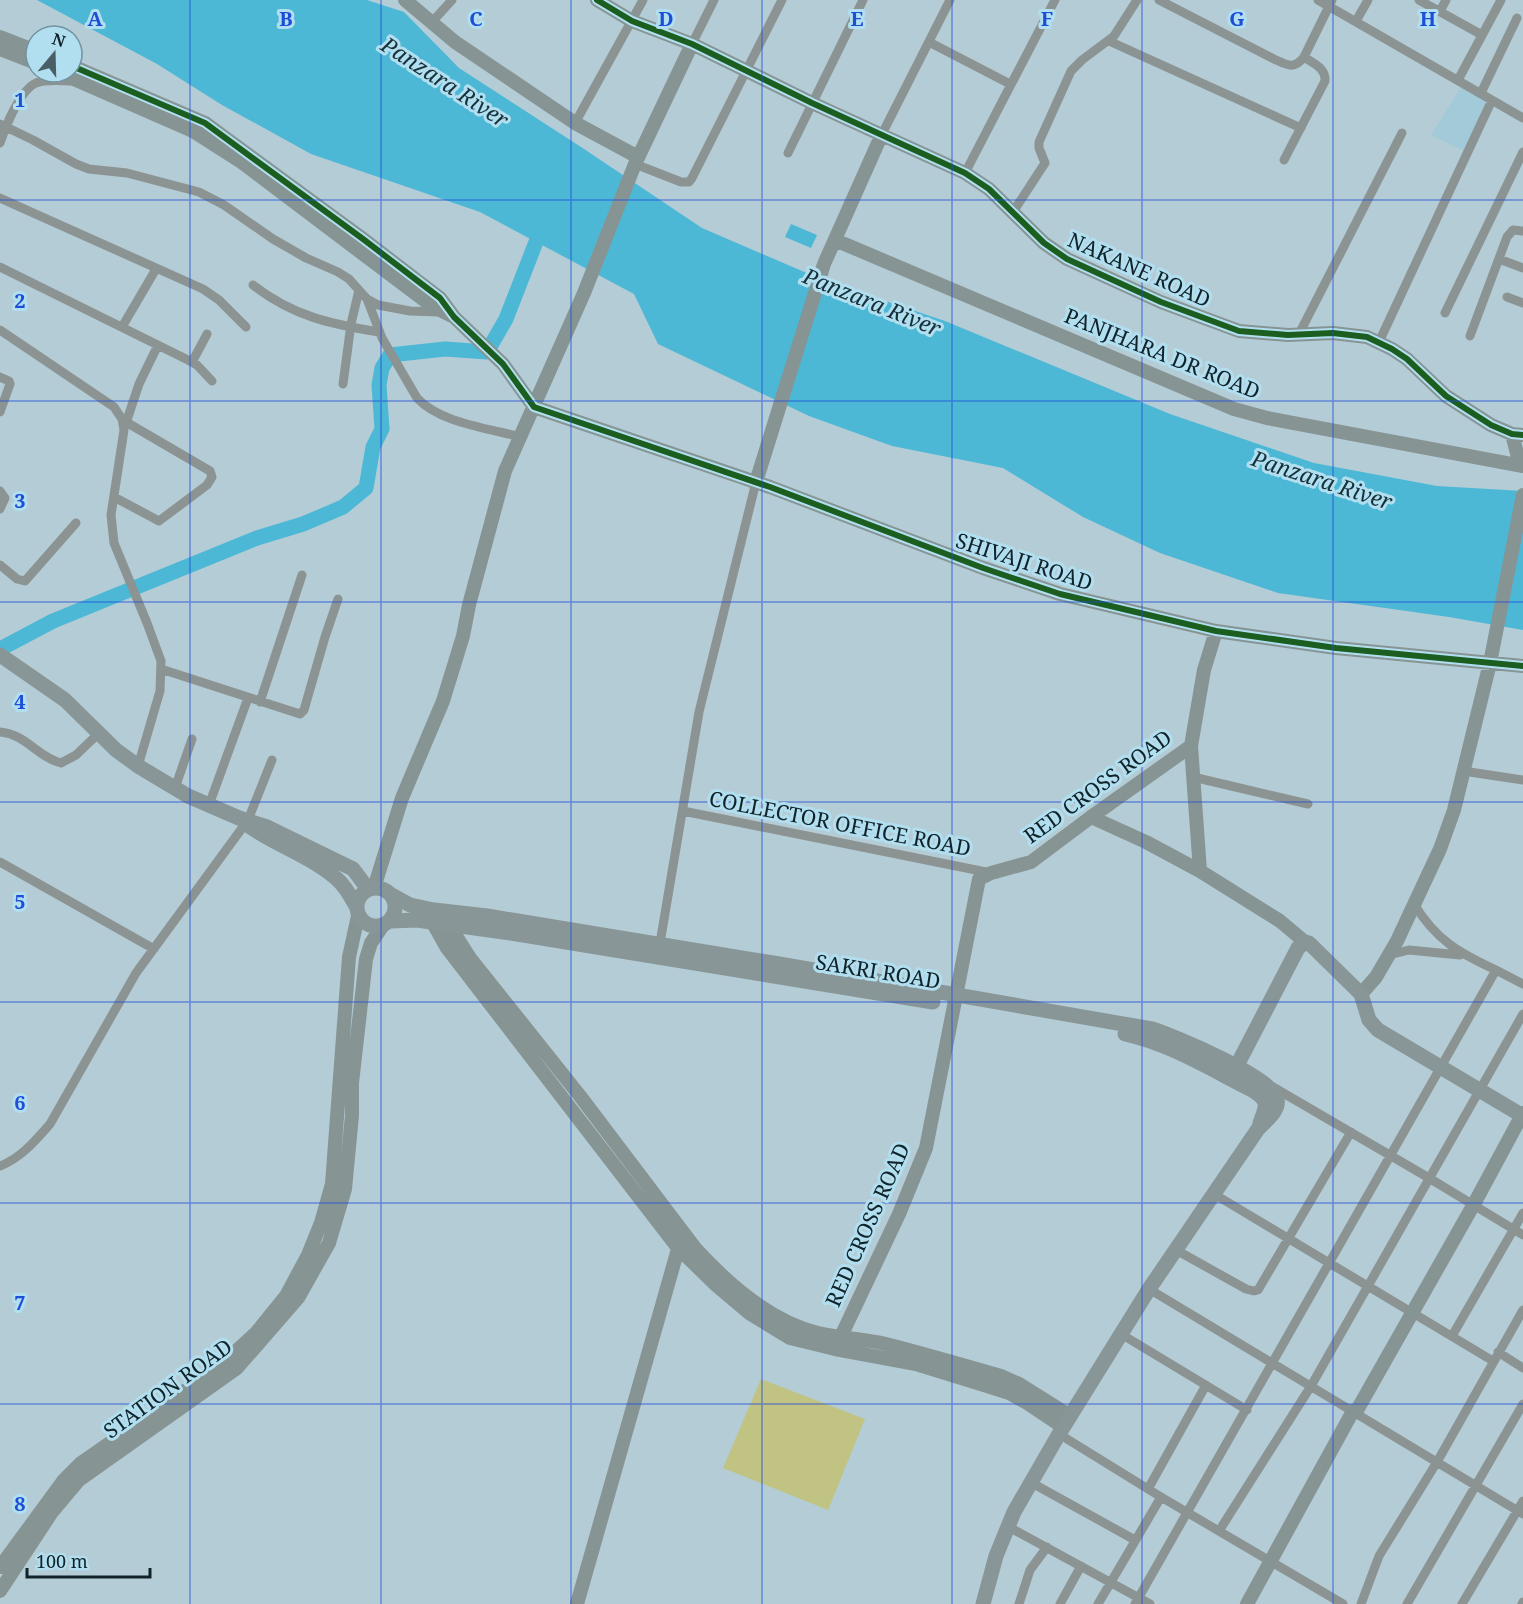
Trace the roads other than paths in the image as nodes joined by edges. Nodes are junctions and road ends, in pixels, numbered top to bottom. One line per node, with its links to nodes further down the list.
1 (405, 0): 22 (street)
2 (452, 0): 22 (street)
3 (597, 0): 20 (street, NAKANE ROAD)
4 (643, 0): 20 (street)
5 (714, 0): 27 (street)
6 (782, 0): 32 (street)
7 (863, 0): 39 (street)
8 (950, 0): 26 (street)
9 (1055, 0): 36 (street)
10 (1137, 0): 25 (street)
11 (1159, 0): 30 (street)
12 (1318, 0): 17 (street)
13 (1368, 0): 21 (street)
14 (1419, 0): 18 (street)
15 (1446, 0): 18 (street)
16 (1500, 0): 23 (street)
17 (1331, 3): 21 (street); 30 (street)
18 (1440, 11): 23 (street)
19 (1517, 18): 37 (street)
20 (632, 21): 27 (street, NAKANE ROAD); 41 (street)
21 (1356, 21): 34 (street)
22 (432, 22): 41 (street)
23 (1482, 34): 34 (street)
24 (0, 37): 28 (street)
25 (1108, 41): 43 (street); 53 (street)
26 (929, 42): 36 (street); 45 (street)
27 (692, 44): 32 (street, NAKANE ROAD); 50 (street)
28 (24, 46)
29 (0, 49): 31 (street)
30 (1304, 57): 43 (street)
31 (24, 58)
32 (746, 71): 39 (street, NAKANE ROAD); 50 (street)
33 (84, 74): 66 (street)
34 (1458, 80): 37 (street)
35 (35, 84): 42 (street)
36 (1010, 84): 51 (street)
37 (1481, 93): 38 (street)
38 (1492, 100): 40 (street); 75 (street)
39 (812, 104): 45 (street, NAKANE ROAD); 48 (street)
40 (1523, 118)
41 (575, 123): 50 (street)
42 (3, 125): 46 (street); 61 (street)
43 (1301, 128): 49 (street)
44 (1402, 133): 72 (street)
45 (882, 134): 51 (street, NAKANE ROAD); 55 (street)
46 (0, 143)
47 (1523, 152): 65 (street)
48 (788, 153)
49 (1284, 160)
50 (634, 165): 81 (street)
51 (965, 173): 53 (street, NAKANE ROAD)
52 (0, 198): 59 (street)
53 (1013, 212): 72 (street, NAKANE ROAD)
54 (1523, 231): 56 (street)
55 (835, 240): 86 (street, PANJHARA DR ROAD); 87 (street)
56 (1499, 259): 58 (street); 74 (street)
57 (0, 267): 67 (street)
58 (1523, 268)
59 (156, 269): 67 (street); 68 (street)
60 (253, 285): 69 (street)
61 (359, 290): 63 (street); 69 (street)
62 (1507, 297): 64 (street)
63 (367, 299): 66 (street); 73 (street)
64 (1523, 303)
65 (1445, 313)
66 (447, 314): 81 (street)
67 (122, 327): 76 (street)
68 (246, 327)
69 (351, 327): 73 (street); 80 (street)
70 (0, 330): 83 (street)
71 (207, 334): 77 (street)
72 (1299, 334): 75 (street, NAKANE ROAD)
73 (380, 335): 85 (street)
74 (1470, 336)
75 (1379, 342): 84 (street, NAKANE ROAD)
76 (158, 345): 77 (street); 83 (street)
77 (192, 362): 79 (street)
78 (0, 377): 82 (street)
79 (212, 381)
80 (343, 384)
81 (534, 407): 85 (street); 87 (street, SHIVAJI ROAD)
82 (0, 412)
83 (125, 426): 90 (street); 90 (street)
84 (1517, 434): 86 (street)
85 (520, 437): 121 (street)
86 (1521, 465)
87 (758, 476): 96 (street, SHIVAJI ROAD); 115 (street)
88 (0, 491): 91 (street)
89 (1523, 495): 98 (street)
90 (114, 497): 100 (street)
91 (0, 509)
92 (76, 523): 93 (street)
93 (0, 566)
94 (302, 575): 102 (street)
95 (338, 599): 102 (street)
96 (1216, 631): 98 (street, SHIVAJI ROAD); 106 (street, RED CROSS ROAD)
97 (0, 655): 104 (main road)
98 (1490, 663): 99 (street, SHIVAJI ROAD); 109 (street)
99 (1523, 666)
100 (161, 669): 101 (street); 108 (street)
101 (248, 698): 102 (street); 114 (street)
102 (260, 702)
103 (0, 732): 104 (street)
104 (99, 733): 108 (main road)
105 (192, 739): 112 (street)
106 (1191, 746): 110 (street); 116 (street, RED CROSS ROAD)
107 (272, 760): 117 (street)
108 (138, 766): 112 (main road)
109 (1463, 771): 111 (street); 123 (street)
110 (1193, 777): 113 (street); 119 (street)
111 (1523, 780)
112 (175, 788): 114 (main road)
113 (1308, 804)
114 (209, 806): 117 (main road)
115 (683, 811): 120 (street, COLLECTOR OFFICE ROAD); 130 (street)
116 (1091, 817): 119 (street); 120 (street, RED CROSS ROAD)
117 (244, 820): 121 (main road); 124 (main road); 129 (street)
118 (0, 862): 129 (street)
119 (1200, 871): 128 (street)
120 (991, 873): 136 (street, RED CROSS ROAD)
121 (371, 889): 122 (main road); 124 (main road)
122 (390, 894): 125 (main road); 130 (main road)
123 (1414, 904): 131 (street); 132 (street)
124 (357, 911): 125 (main road); 169 (street, STATION ROAD)
125 (387, 923): 126 (main road); 169 (street, STATION ROAD)
126 (434, 923): 127 (main road); 145 (street)
127 (449, 925): 130 (main road); 145 (street)
128 (1305, 942): 135 (main road); 139 (main road)
129 (154, 949): 147 (street)
130 (659, 951): 136 (main road)
131 (1389, 955): 132 (street); 135 (street)
132 (1465, 956): 133 (street)
133 (1496, 970): 134 (street); 138 (street)
134 (1523, 984)
135 (1361, 994): 138 (main road)
136 (955, 1000): 139 (main road); 165 (street, RED CROSS ROAD)
137 (1523, 1014): 141 (street)
138 (1442, 1067): 141 (main road); 146 (street)
139 (1233, 1073): 140 (main road); 143 (main road)
140 (1268, 1084): 143 (main road); 144 (street)
141 (1479, 1089): 142 (main road); 148 (street)
142 (1523, 1114): 150 (street)
143 (1258, 1128): 149 (main road)
144 (1351, 1132): 146 (street); 155 (street)
145 (600, 1136): 153 (street); 156 (street)
146 (1392, 1156): 148 (street); 158 (street)
147 (0, 1166)
148 (1429, 1178): 150 (street); 159 (street)
149 (1214, 1194): 155 (street); 157 (main road)
150 (1474, 1204): 152 (street); 162 (street)
151 (1523, 1213): 152 (street)
152 (1514, 1229): 154 (street); 164 (street)
153 (682, 1232): 156 (street); 165 (street)
154 (1523, 1235)
155 (1289, 1238): 157 (street); 158 (street)
156 (678, 1248): 165 (street); 196 (street)
157 (1176, 1250): 160 (main road)
158 (1331, 1263): 159 (street); 167 (street)
159 (1368, 1286): 162 (street); 171 (street)
160 (1149, 1288): 163 (main road); 167 (street)
161 (1523, 1310): 166 (street)
162 (1412, 1313): 164 (street); 174 (street)
163 (1121, 1334): 170 (street); 175 (main road)
164 (1452, 1336): 166 (street)
165 (838, 1343): 175 (street)
166 (1496, 1357): 168 (street); 176 (street)
167 (1273, 1364): 171 (street); 173 (street)
168 (1523, 1368)
169 (221, 1373): 177 (street, STATION ROAD)
170 (1206, 1385): 173 (street); 180 (street)
171 (1311, 1386): 174 (street); 186 (street)
172 (1523, 1404): 179 (street)
173 (1247, 1410): 184 (street)
174 (1353, 1411): 176 (street); 189 (street)
175 (1064, 1426): 178 (main road); 180 (street)
176 (1437, 1462): 179 (street); 204 (street)
177 (68, 1483): 191 (street, STATION ROAD); 193 (street, STATION ROAD)
178 (1032, 1483): 185 (main road); 187 (street)
179 (1476, 1486): 183 (street); 205 (street)
180 (1148, 1489): 181 (street)
181 (1161, 1497): 184 (street); 187 (street)
182 (1523, 1501): 183 (street)
183 (1520, 1512): 206 (street)
184 (1188, 1513): 186 (street); 194 (street)
185 (1007, 1526): 188 (street); 197 (main road)
186 (1219, 1531): 189 (street)
187 (1135, 1540): 192 (street)
188 (1047, 1547): 190 (street); 198 (street)
189 (1271, 1561): 195 (street); 202 (street)
190 (1081, 1566): 192 (street); 199 (street)
191 (0, 1567)
192 (1111, 1582): 194 (street); 200 (street)
193 (0, 1591)
194 (1137, 1601): 201 (street)
195 (1330, 1601): 203 (street)
196 (577, 1604)
197 (984, 1604)
198 (1019, 1604)
199 (1060, 1604)
200 (1098, 1604)
201 (1150, 1604)
202 (1247, 1604)
203 (1343, 1604)
204 (1360, 1604)
205 (1407, 1604)
206 (1462, 1604)

